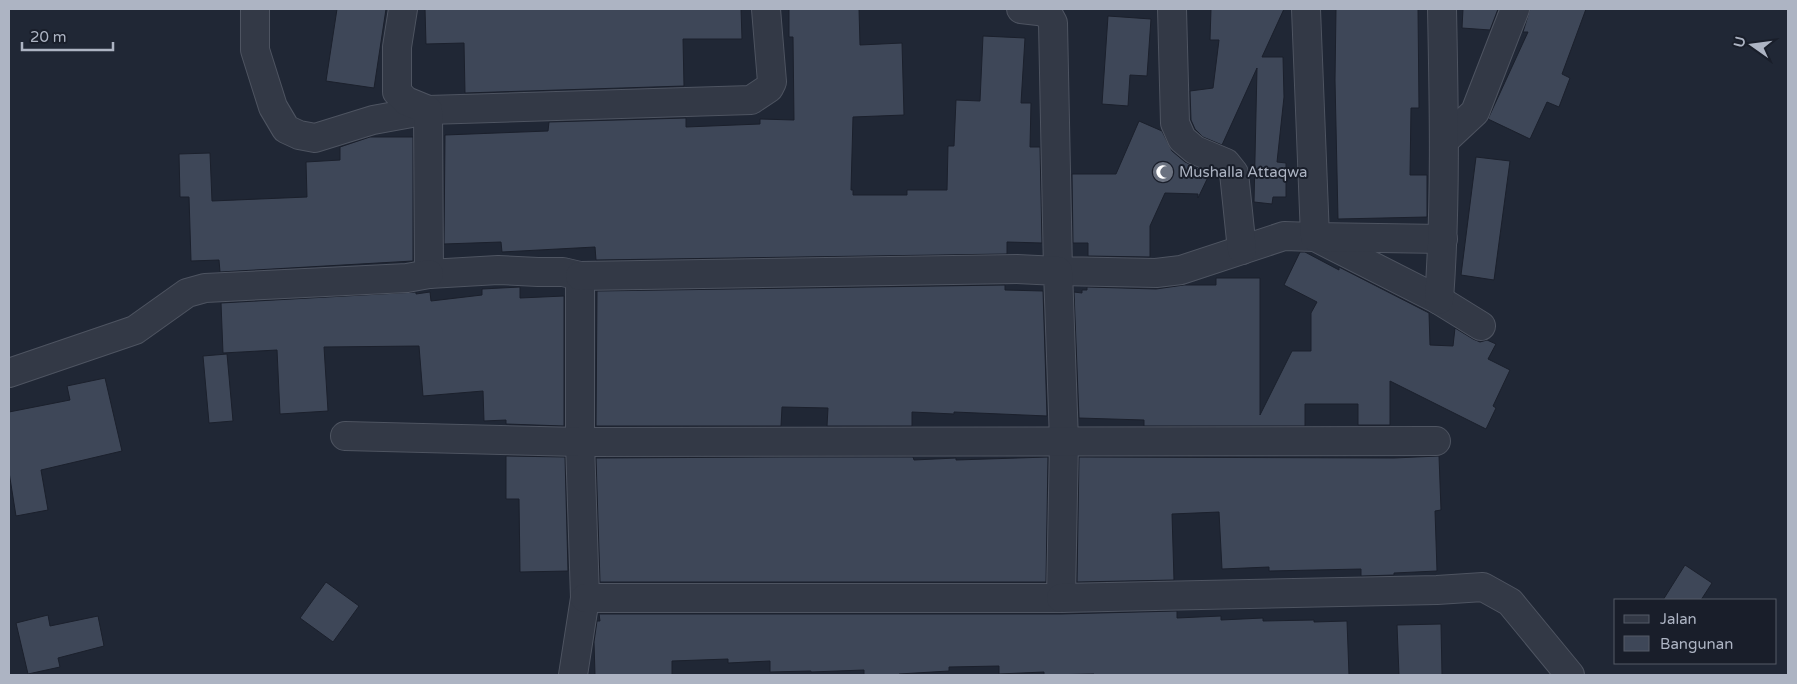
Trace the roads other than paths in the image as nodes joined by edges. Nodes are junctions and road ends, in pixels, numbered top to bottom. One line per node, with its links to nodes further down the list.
1 (255, 9): 9 (street)
2 (403, 9): 9 (street)
3 (766, 9): 9 (street)
4 (1021, 9): 14 (street)
5 (1172, 9): 13 (street)
6 (1306, 9): 11 (street)
7 (1442, 9): 10 (street)
8 (1515, 9): 10 (street)
9 (428, 110): 15 (street)
10 (1445, 140): 12 (street)
11 (1315, 237): 12 (street); 13 (street); 17 (street)
12 (1443, 239): 17 (street)
13 (1242, 250): 14 (street)
14 (1058, 270): 16 (street); 23 (street)
15 (429, 274): 16 (street); 19 (street)
16 (580, 276): 22 (street)
17 (1439, 300): 18 (street)
18 (1480, 326)
19 (9, 374)
20 (345, 436): 22 (street)
21 (1436, 441): 23 (street)
22 (580, 442): 23 (street); 24 (street)
23 (1064, 442): 25 (street)
24 (585, 598): 25 (street); 26 (street)
25 (1062, 598): 27 (street)
26 (573, 675)
27 (1570, 675)

